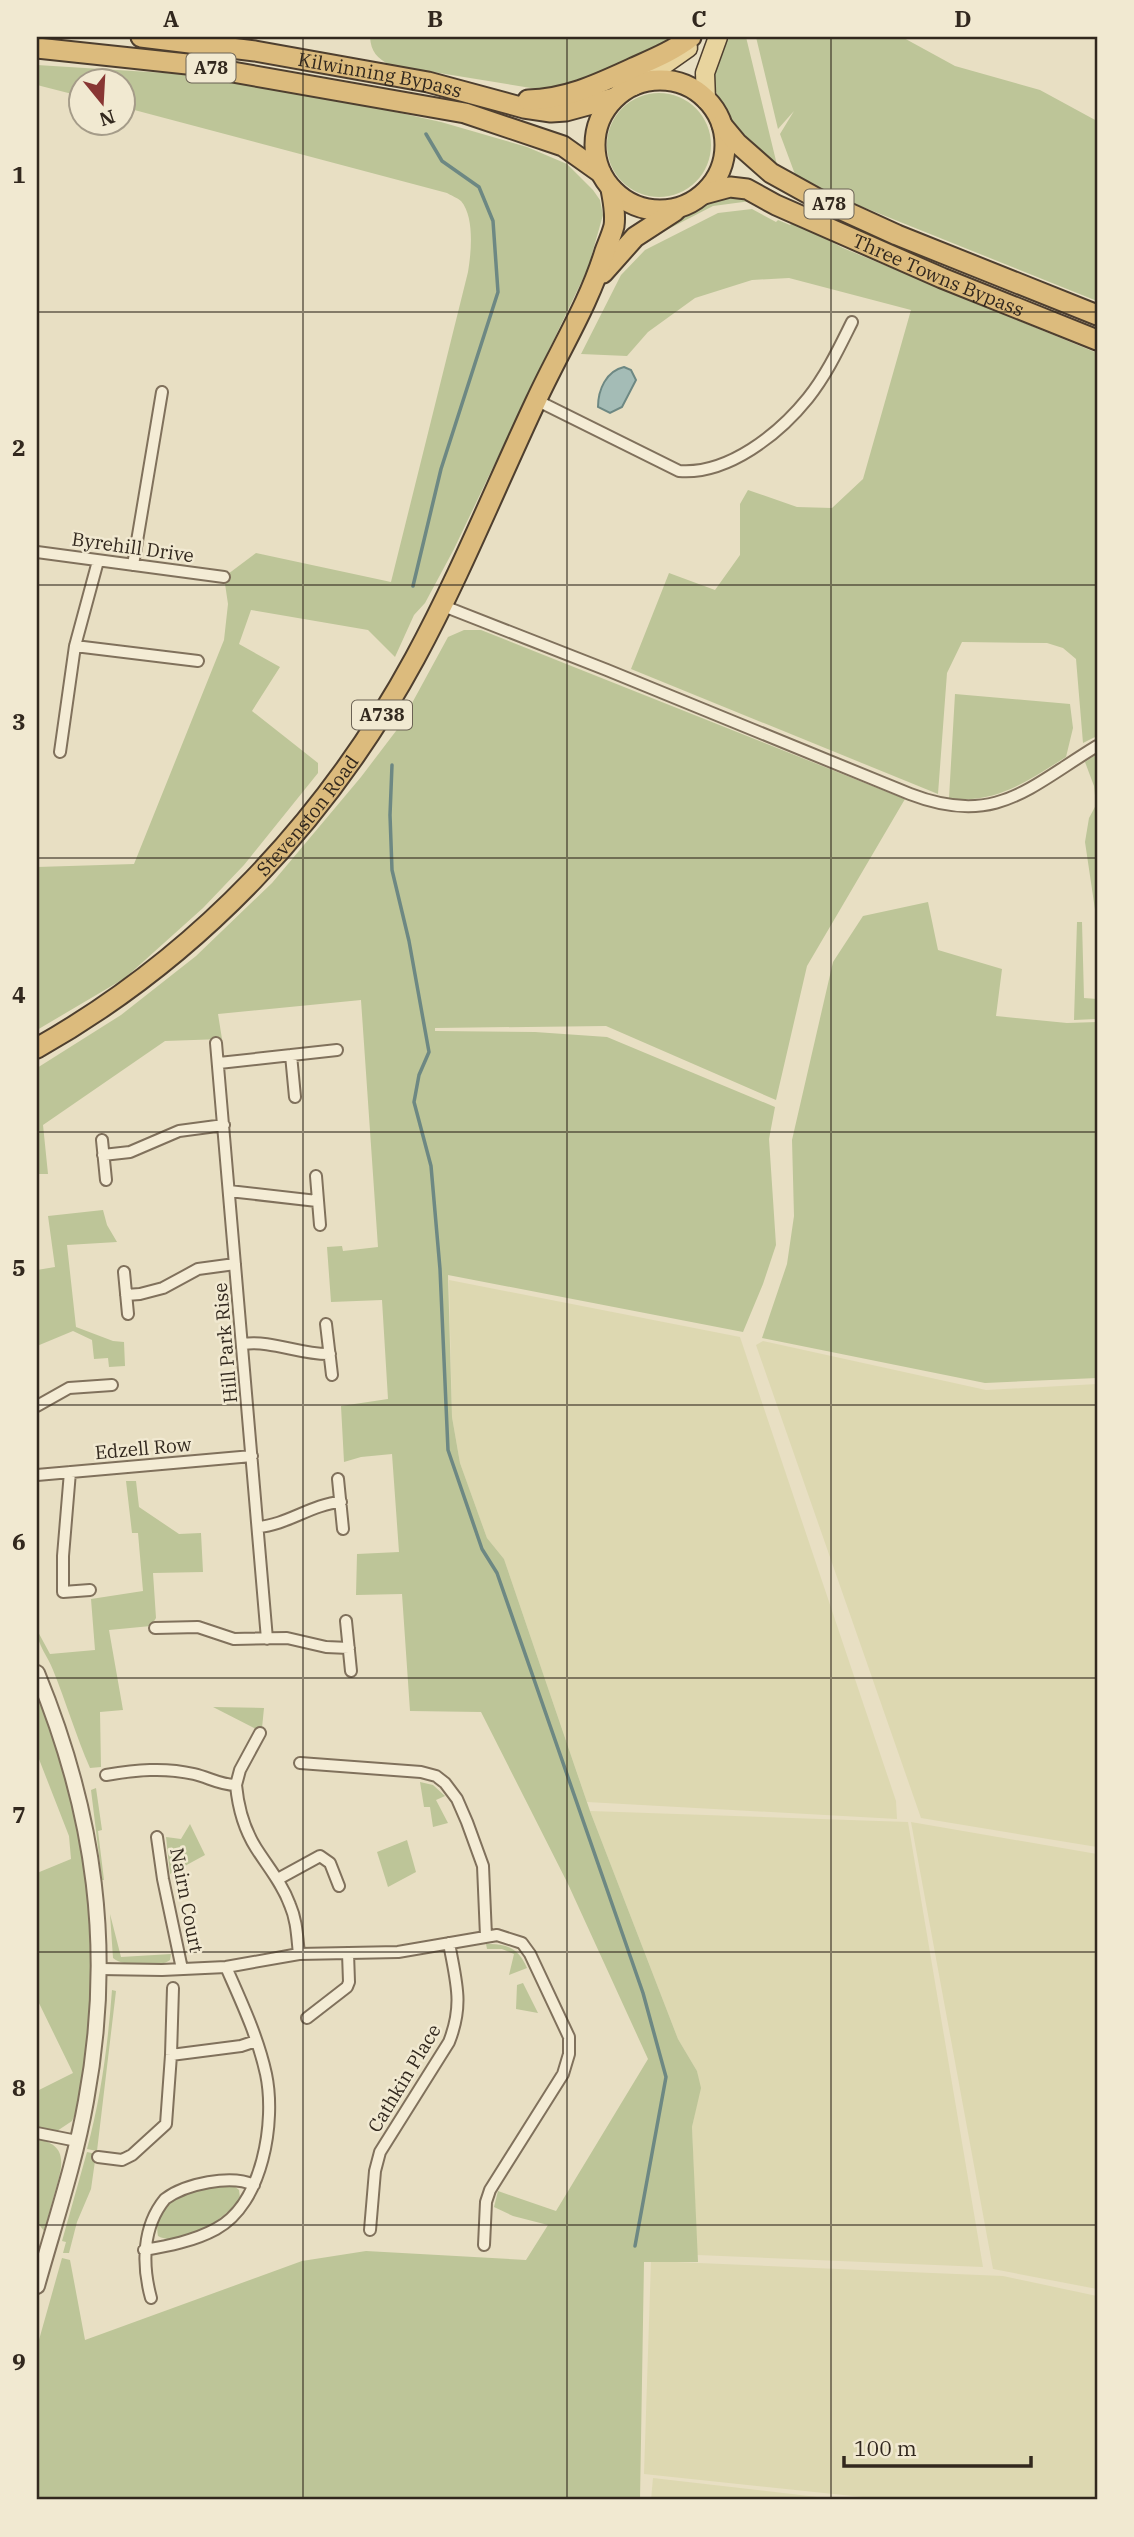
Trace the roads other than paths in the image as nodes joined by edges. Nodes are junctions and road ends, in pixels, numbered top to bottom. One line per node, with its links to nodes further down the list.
1 (141, 37): 9 (highway, Kilwinning Bypass / A78)
2 (691, 37): 9 (highway)
3 (699, 37): 6 (main road)
4 (718, 37): 8 (main road)
5 (37, 48): 11 (highway, Kilwinning Bypass / A78)
6 (634, 86): 7 (highway, A78); 8 (highway, A78)
7 (614, 98): 9 (highway, Kilwinning Bypass / A78); 11 (highway, A78)
8 (706, 100): 10 (highway, A78)
9 (503, 101)
10 (722, 125): 12 (highway, A78); 15 (highway, Three Towns Bypass / A78)
11 (606, 181): 13 (highway, A78); 14 (highway, A738)
12 (704, 194): 13 (highway, A78); 17 (highway, Three Towns Bypass / A78)
13 (682, 207): 14 (highway, A738)
14 (597, 280): 19 (highway, Stevenston Road / A738)
15 (1097, 315)
16 (852, 321): 19 (street)
17 (1097, 340)
18 (162, 392): 22 (street)
19 (536, 400): 24 (highway, Stevenston Road / A738)
20 (37, 552): 21 (street, Byrehill Drive)
21 (98, 561): 22 (street, Byrehill Drive); 25 (street)
22 (133, 565): 23 (street, Byrehill Drive)
23 (225, 577)
24 (441, 605): 27 (street); 30 (highway, Stevenston Road / A738)
25 (75, 646): 26 (street); 28 (street)
26 (198, 661)
27 (1097, 746)
28 (61, 752)
29 (216, 1043): 33 (street, Hill Park Rise)
30 (37, 1048)
31 (337, 1050): 32 (street)
32 (291, 1055): 33 (street); 34 (street)
33 (219, 1063): 35 (street, Hill Park Rise)
34 (295, 1097)
35 (224, 1125): 37 (street); 40 (street, Hill Park Rise)
36 (102, 1140): 37 (street)
37 (103, 1155): 39 (street)
38 (316, 1176): 41 (street)
39 (106, 1180)
40 (229, 1191): 41 (street); 43 (street, Hill Park Rise)
41 (317, 1201): 42 (street)
42 (320, 1225)
43 (235, 1264): 45 (street); 48 (street, Hill Park Rise)
44 (124, 1272): 45 (street)
45 (126, 1295): 46 (street)
46 (128, 1314)
47 (326, 1325): 49 (street)
48 (243, 1344): 49 (street); 53 (street, Hill Park Rise)
49 (330, 1354): 50 (street)
50 (332, 1375)
51 (112, 1385): 52 (street)
52 (37, 1406)
53 (252, 1456): 54 (street, Edzell Row); 58 (street, Hill Park Rise)
54 (70, 1472): 55 (street, Edzell Row); 60 (street)
55 (37, 1475)
56 (338, 1479): 57 (street)
57 (341, 1502): 58 (street); 59 (street)
58 (258, 1527): 63 (street, Hill Park Rise)
59 (344, 1529)
60 (90, 1590)
61 (346, 1621): 64 (street)
62 (155, 1628): 63 (street)
63 (267, 1639): 64 (street)
64 (349, 1648): 65 (street)
65 (351, 1671)
66 (37, 1673): 79 (street)
67 (260, 1733): 70 (street)
68 (300, 1763): 74 (street)
69 (106, 1775): 70 (street)
70 (236, 1785): 72 (street)
71 (157, 1837): 80 (street, Nairn Court)
72 (278, 1879): 73 (street); 77 (street)
73 (340, 1886)
74 (486, 1936): 75 (street); 90 (street)
75 (449, 1943): 76 (street); 89 (street, Cathkin Place)
76 (348, 1953): 77 (street); 82 (street)
77 (299, 1954): 78 (street)
78 (226, 1967): 80 (street); 83 (street)
79 (100, 1969): 80 (street); 86 (street)
80 (183, 1969)
81 (173, 1988): 84 (street)
82 (307, 2018)
83 (256, 2041): 84 (street); 88 (street)
84 (172, 2055): 87 (street)
85 (37, 2133): 86 (street)
86 (77, 2141): 92 (street)
87 (98, 2157)
88 (254, 2185): 91 (street); 91 (street)
89 (370, 2230)
90 (484, 2245)
91 (144, 2250): 93 (street)
92 (37, 2286)
93 (151, 2298)

